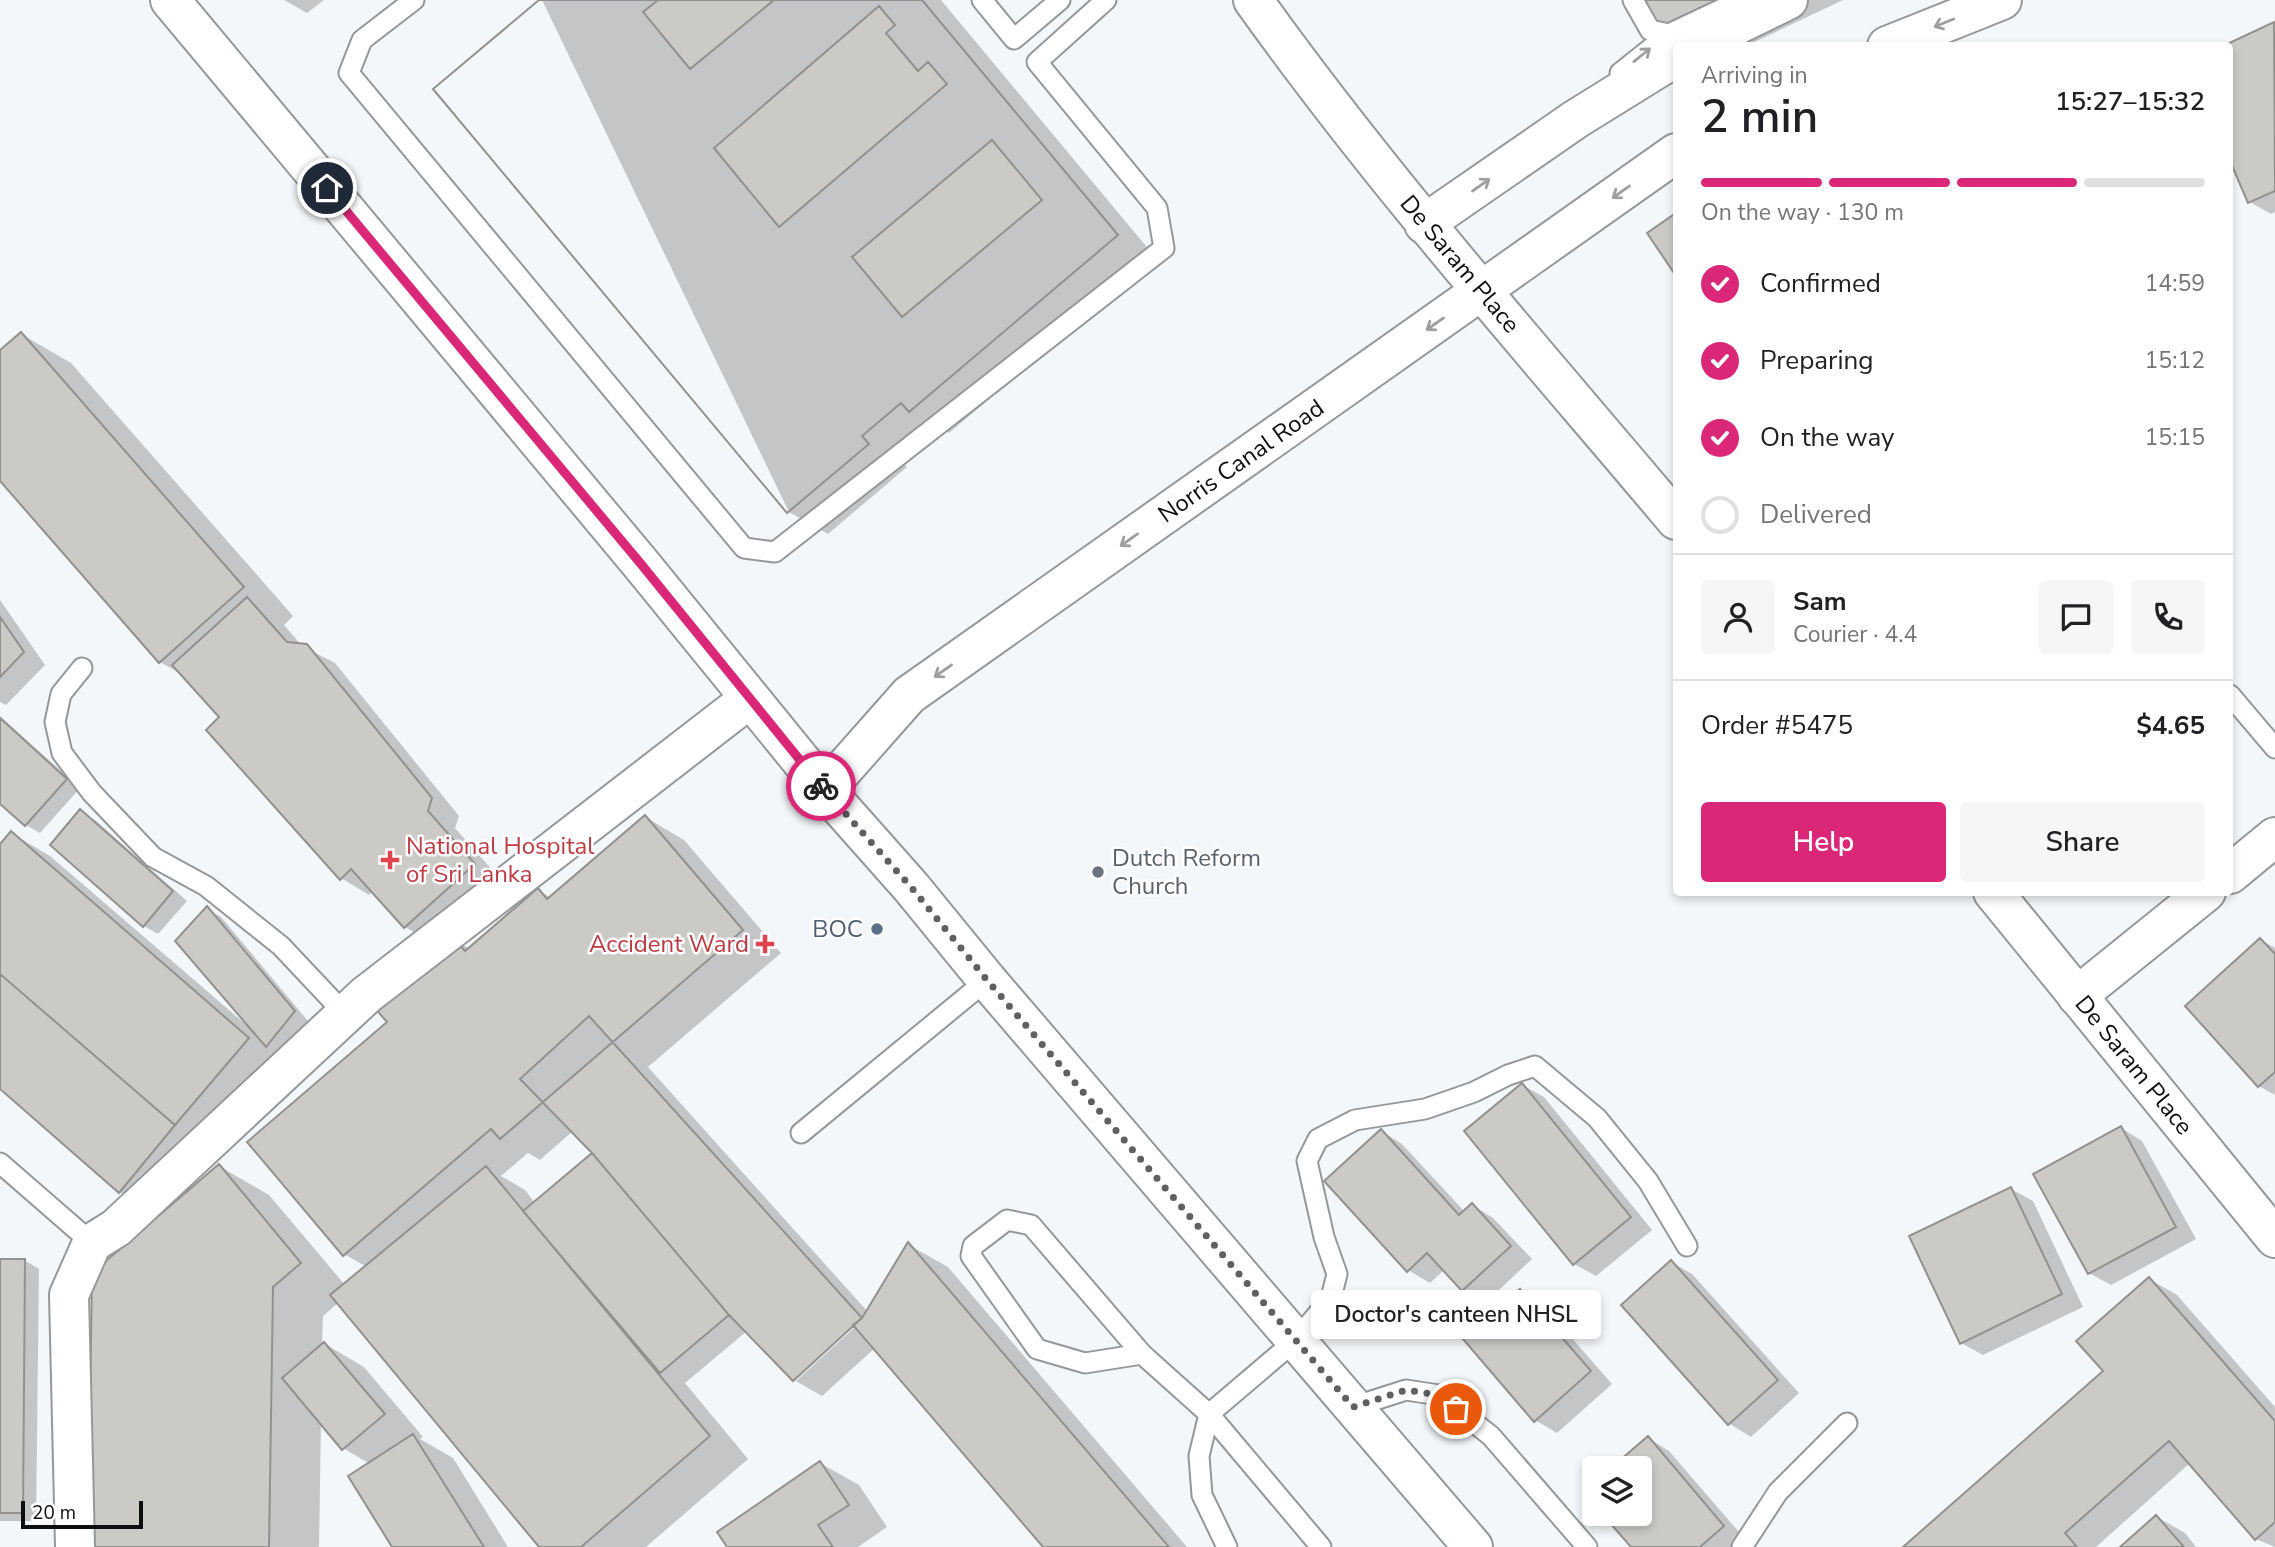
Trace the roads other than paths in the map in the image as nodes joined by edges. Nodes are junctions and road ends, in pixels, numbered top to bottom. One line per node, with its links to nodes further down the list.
1 (170, 0): 21 (street)
2 (414, 0): 5 (lane)
3 (982, 0): 4 (lane)
4 (1060, 0)
5 (1105, 0)
6 (1254, 0): 17 (street, De Saram Place)
7 (1633, 0): 11 (lane)
8 (1741, 0): 12 (lane)
9 (1788, 0): 13 (street)
10 (2002, 0): 14 (street, one-way to 14)
11 (1674, 42)
12 (1684, 42)
13 (1687, 42)
14 (1896, 42)
15 (1673, 50): 17 (street, one-way to 15)
16 (1673, 155): 18 (street, Norris Canal Road, one-way to 18)
17 (1424, 224): 18 (street, De Saram Place)
18 (1482, 290): 19 (street, De Saram Place); 24 (street, Norris Canal Road, one-way to 24)
19 (1673, 516)
20 (82, 668): 31 (lane)
21 (749, 699): 24 (street); 31 (street)
22 (2233, 699): 23 (lane)
23 (2275, 748)
24 (825, 790): 29 (street)
25 (2275, 837): 26 (street)
26 (2233, 872)
27 (1996, 896): 30 (street, De Saram Place)
28 (2201, 896): 30 (street)
29 (987, 980): 32 (lane); 37 (street)
30 (2077, 996): 34 (street, De Saram Place)
31 (345, 1014): 35 (street)
32 (801, 1133)
33 (0, 1163): 35 (lane)
34 (2275, 1238)
35 (92, 1243): 42 (street)
36 (1687, 1246): 37 (lane)
37 (1296, 1340): 39 (street); 40 (lane)
38 (1142, 1354): 38 (lane); 40 (lane)
39 (1353, 1407): 45 (street); 46 (lane)
40 (1209, 1414): 43 (lane); 44 (lane)
41 (1847, 1423): 47 (lane)
42 (75, 1547)
43 (1227, 1547)
44 (1321, 1547)
45 (1473, 1547)
46 (1587, 1547)
47 (1742, 1547)

